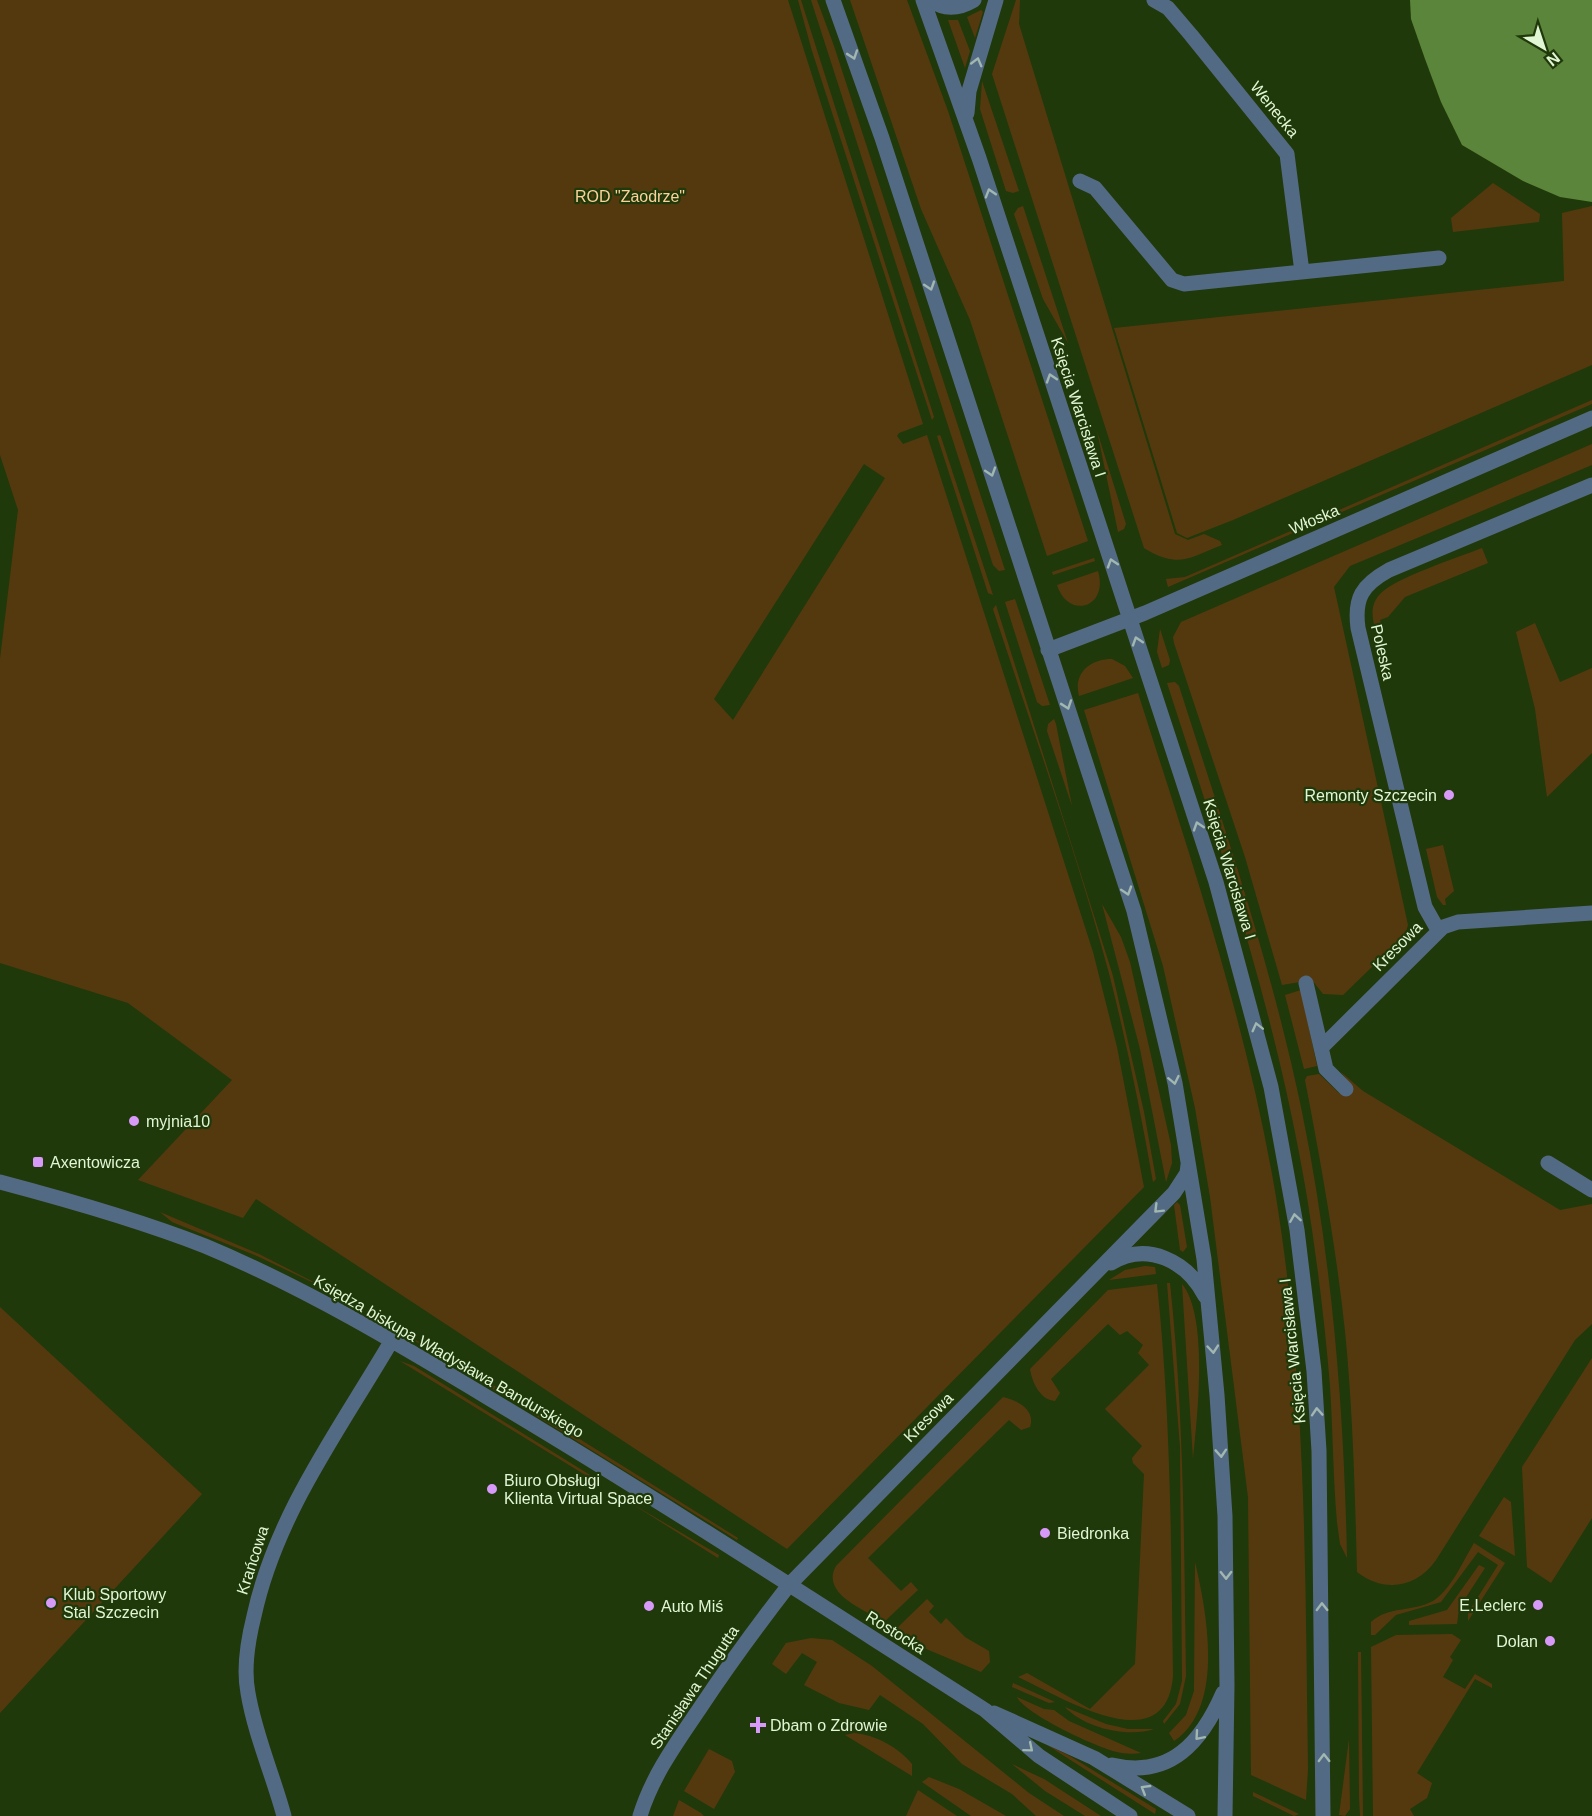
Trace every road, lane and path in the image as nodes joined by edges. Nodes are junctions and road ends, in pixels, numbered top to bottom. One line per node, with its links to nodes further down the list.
1 (833, 0): 14 (street, one-way to 14)
2 (923, 0): 7 (street, Księcia Warcisława I)
3 (930, 0): 4 (street)
4 (974, 0)
5 (996, 0): 7 (street, one-way to 5)
6 (1154, 0): 10 (street, Wenecka)
7 (966, 119): 13 (street, Księcia Warcisława I, one-way to 7)
8 (1080, 181): 10 (street)
9 (1439, 258): 10 (street)
10 (1302, 272)
11 (1592, 418): 13 (street, Włoska)
12 (1592, 485): 16 (street, Poleska)
13 (1130, 619): 14 (street, Włoska); 31 (street, Księcia Warcisława I, one-way to 13)
14 (1048, 650): 20 (street, one-way to 20)
15 (1592, 913): 16 (street, Kresowa)
16 (1438, 930): 18 (street, Kresowa)
17 (1306, 983): 18 (street)
18 (1322, 1048): 19 (street)
19 (1346, 1089)
20 (1189, 1161): 24 (street, Kresowa, one-way to 24); 25 (street)
21 (1548, 1163): 23 (street)
22 (2, 1185): 26 (street, Księdza biskupa Władysława Bandurskiego)
23 (1592, 1190)
24 (1094, 1275): 25 (street, Kresowa); 27 (street, Kresowa)
25 (1209, 1304): 28 (street, one-way to 28)
26 (392, 1340): 27 (street, Księdza biskupa Władysława Bandurskiego); 32 (street, Krańcowa)
27 (789, 1585): 29 (street, Rostocka); 33 (street, Stanisława Thugutta)
28 (1227, 1685): 30 (street, one-way to 30); 36 (street)
29 (985, 1710): 30 (street, Rostocka); 34 (street, Rostocka, one-way to 34)
30 (1101, 1763): 35 (street, Rostocka, one-way to 30)
31 (1324, 1785): 37 (street, Księcia Warcisława I); 38 (street, Księcia Warcisława I)
32 (284, 1816)
33 (640, 1816)
34 (1130, 1816)
35 (1188, 1816)
36 (1225, 1816)
37 (1314, 1816)
38 (1323, 1816)

